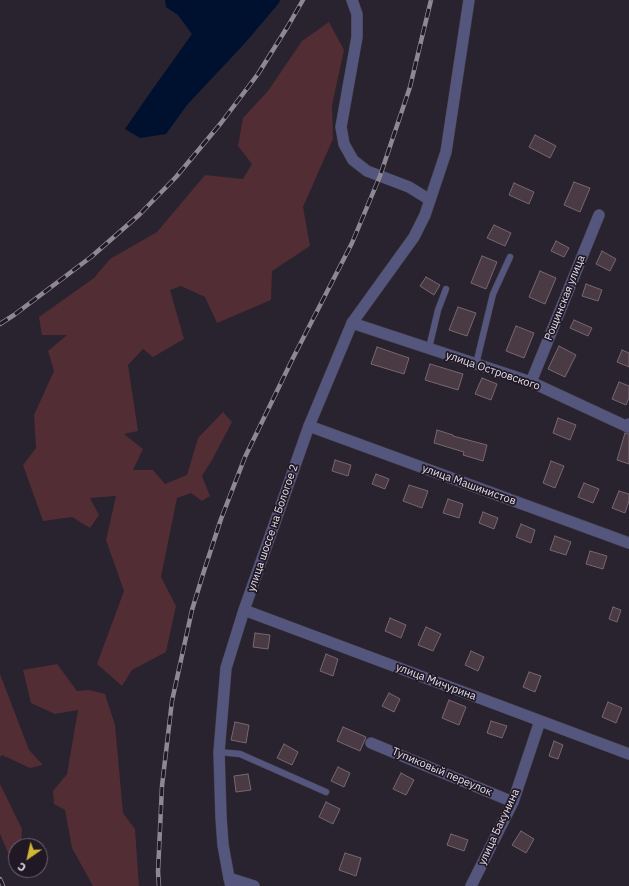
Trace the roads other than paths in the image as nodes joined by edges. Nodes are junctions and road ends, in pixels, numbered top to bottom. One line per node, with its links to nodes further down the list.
1 (352, 0): 3 (street)
2 (469, 0): 3 (street, улица шоссе на Бологое 2)
3 (430, 200): 7 (street, улица шоссе на Бологое 2)
4 (598, 215): 10 (street, Рощинская улица)
5 (510, 258): 9 (lane)
6 (446, 289): 8 (lane)
7 (352, 323): 8 (street, улица Островского); 12 (street, улица шоссе на Бологое 2)
8 (429, 348): 9 (street, улица Островского)
9 (476, 364): 10 (street, улица Островского)
10 (531, 382): 11 (street, улица Островского)
11 (629, 424)
12 (309, 426): 13 (street, улица Машинистов); 14 (street, улица шоссе на Бологое 2)
13 (629, 544)
14 (244, 610): 15 (street, улица Мичурина); 17 (street, улица шоссе на Бологое 2)
15 (540, 722): 18 (street, улица Мичурина); 20 (street, улица Бакунина)
16 (371, 743): 20 (street, Тупиковый переулок)
17 (219, 752): 19 (lane); 21 (street, улица шоссе на Бологое 2)
18 (629, 754)
19 (326, 792)
20 (513, 802): 22 (street, улица Бакунина)
21 (230, 882): 23 (street)
22 (475, 885)
23 (254, 886)

